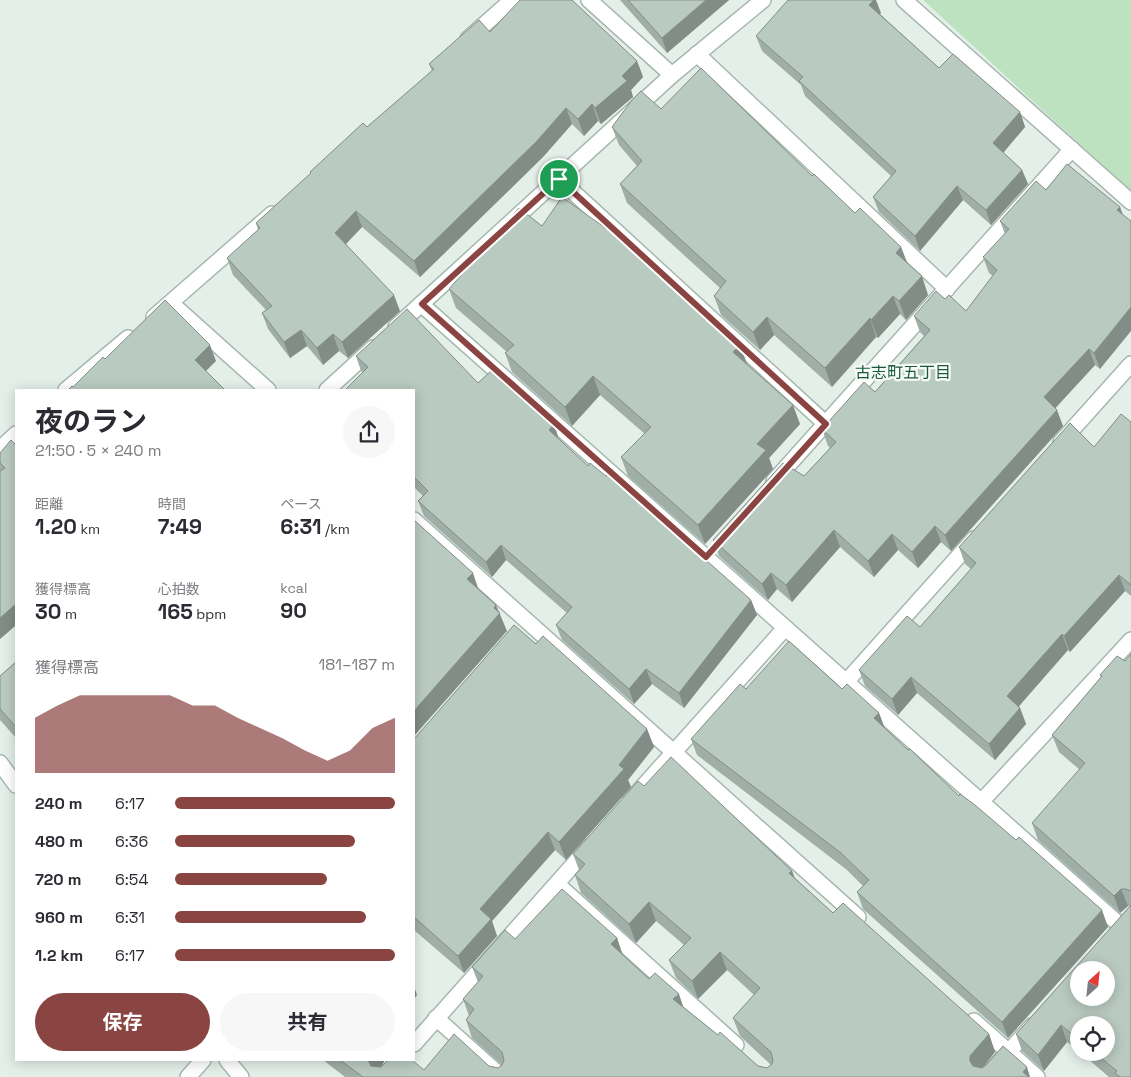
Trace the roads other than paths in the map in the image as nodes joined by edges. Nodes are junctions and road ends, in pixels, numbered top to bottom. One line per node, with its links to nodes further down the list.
1 (512, 0): 5 (street)
2 (589, 0): 7 (street)
3 (762, 0): 6 (street)
4 (904, 0): 8 (street)
5 (460, 46)
6 (697, 54): 7 (street); 12 (street)
7 (672, 76): 9 (street)
8 (1072, 149): 10 (street); 12 (street)
9 (559, 179): 14 (street); 19 (street)
10 (1131, 202)
11 (282, 204): 13 (street)
12 (947, 289): 19 (street)
13 (172, 303): 16 (street); 17 (street)
14 (422, 304): 18 (street); 26 (street)
15 (1131, 364): 22 (street)
16 (67, 389)
17 (267, 389)
18 (329, 389)
19 (826, 424): 23 (street)
20 (15, 435): 21 (street)
21 (0, 449)
22 (1052, 453)
23 (766, 490)
24 (415, 521): 29 (street)
25 (985, 526): 28 (street)
26 (786, 628): 28 (street); 29 (street)
27 (1131, 640): 32 (street)
28 (846, 682): 32 (street)
29 (674, 753): 33 (street); 37 (street)
30 (0, 763): 31 (street)
31 (15, 784)
32 (981, 802): 36 (street)
33 (622, 811)
34 (596, 840): 35 (street)
35 (557, 884): 40 (street); 43 (street)
36 (1131, 915)
37 (867, 926)
38 (964, 1012): 42 (street)
39 (1040, 1016): 42 (street)
40 (436, 1018): 41 (street); 48 (street)
41 (415, 1043)
42 (1009, 1052): 49 (street); 50 (street)
43 (748, 1057)
44 (202, 1061): 46 (street)
45 (227, 1061): 47 (street)
46 (188, 1077)
47 (241, 1077)
48 (502, 1077)
49 (986, 1077)
50 (1037, 1077)

